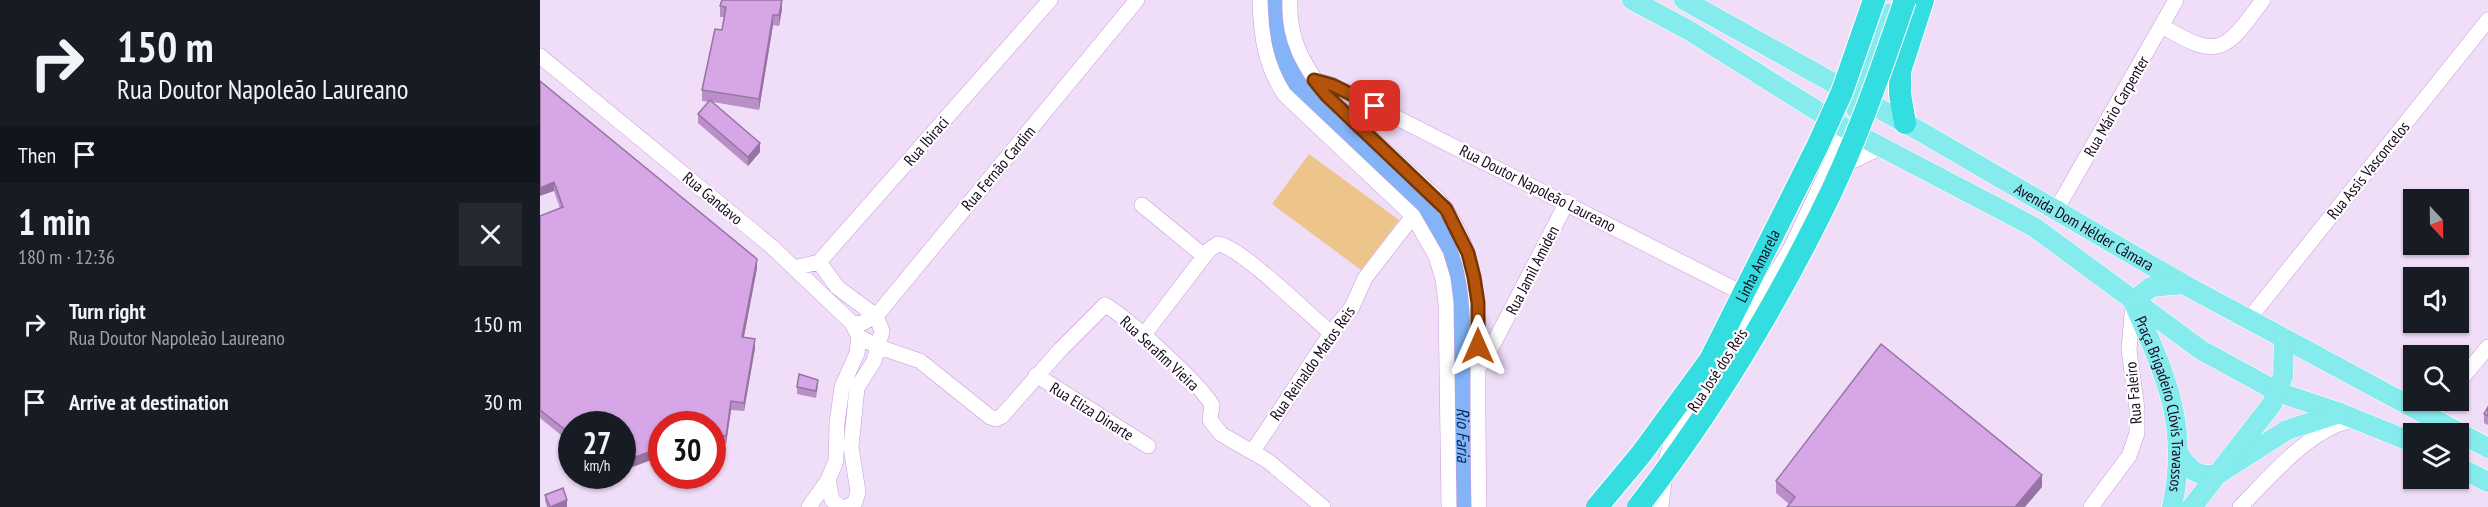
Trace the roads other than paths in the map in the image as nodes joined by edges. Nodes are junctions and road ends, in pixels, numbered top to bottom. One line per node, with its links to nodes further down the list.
1 (1050, 0): 28 (street, Rua Ibiraci)
2 (1137, 0): 33 (street, Rua Fernão Cardim)
3 (1260, 0): 26 (street)
4 (1290, 0): 16 (street)
5 (1632, 0): 19 (main road, Avenida Dom Hélder Câmara)
6 (1684, 0): 17 (main road, Avenida Dom Hélder Câmara)
7 (1875, 0): 65 (highway, Linha Amarela, bridge)
8 (1905, 0): 66 (highway, Linha Amarela, bridge)
9 (1923, 0): 14 (highway)
10 (2176, 0): 13 (street, Rua Mário Carpenter)
11 (2263, 0): 13 (street)
12 (2488, 21): 34 (street, Rua Assis Vasconcelos)
13 (2162, 26): 25 (street, Rua Mário Carpenter)
14 (1911, 36): 17 (main road); 18 (highway)
15 (540, 56): 29 (street, Rua Gandavo)
16 (1314, 80): 23 (street, Rua Doutor Napoleão Laureano); 42 (street)
17 (1856, 97): 18 (main road, Avenida Dom Hélder Câmara); 20 (main road)
18 (1905, 123): 25 (main road, Avenida Dom Hélder Câmara)
19 (1843, 127): 20 (main road, Avenida Dom Hélder Câmara); 22 (street, Rua José dos Reis)
20 (1864, 138): 21 (main road, Avenida Dom Hélder Câmara)
21 (1882, 147): 22 (street); 32 (main road, Avenida Dom Hélder Câmara)
22 (1827, 175): 31 (street, Rua José dos Reis)
23 (1567, 202): 31 (street, Rua Doutor Napoleão Laureano); 42 (street, Rua Jamil Amiden)
24 (1142, 205): 27 (street)
25 (2055, 212): 30 (main road, Avenida Dom Hélder Câmara)
26 (1413, 216): 36 (street, Rua Reinaldo Matos Reis); 63 (street)
27 (1204, 256): 36 (street); 37 (street)
28 (819, 262): 29 (street); 33 (street)
29 (794, 268): 35 (street, Rua Gandavo)
30 (2183, 284): 32 (main road); 34 (main road, Avenida Dom Hélder Câmara)
31 (1760, 302): 67 (street, Rua José dos Reis)
32 (2133, 302): 45 (main road, Avenida Dom Hélder Câmara); 53 (main road, Praça Brigadeiro Clóvis Travassos); 68 (street, Rua Faleiro)
33 (876, 316): 35 (street); 41 (street)
34 (2248, 320): 39 (main road, Avenida Dom Hélder Câmara)
35 (852, 323): 38 (street, Rua Gandavo)
36 (1331, 333): 52 (street, Rua Reinaldo Matos Reis)
37 (1143, 336): 44 (street, Rua Serafim Vieira); 52 (street, Rua Serafim Vieira)
38 (859, 337): 41 (street); 56 (street)
39 (2284, 340): 45 (main road, Praça Brigadeiro Clóvis Travassos); 48 (main road, Avenida Dom Hélder Câmara)
40 (2488, 347): 43 (street)
41 (879, 348): 44 (street); 54 (street)
42 (1478, 368): 64 (street)
43 (2469, 370)
44 (1036, 375): 50 (street, Rua Eliza Dinarte)
45 (2278, 392): 47 (main road, Avenida Dom Hélder Câmara); 57 (main road, Praça Brigadeiro Clóvis Travassos)
46 (2436, 411): 48 (street)
47 (2349, 416): 49 (main road, Avenida Dom Hélder Câmara); 57 (main road); 71 (street)
48 (2430, 418): 51 (main road, Avenida Dom Hélder Câmara)
49 (2403, 438)
50 (1149, 446)
51 (2488, 448)
52 (1253, 451): 62 (street)
53 (2178, 453): 57 (main road); 69 (main road, Praça Brigadeiro Clóvis Travassos)
54 (854, 472): 56 (street); 59 (street)
55 (2469, 472): 58 (main road)
56 (831, 474): 60 (street); 61 (street)
57 (2218, 474): 70 (main road, Praça Brigadeiro Clóvis Travassos)
58 (2488, 482)
59 (855, 504)
60 (808, 507)
61 (840, 507)
62 (1323, 507)
63 (1449, 507)
64 (1479, 507)
65 (1597, 507)
66 (1638, 507)
67 (1661, 507)
68 (2091, 507)
69 (2172, 507)
70 (2192, 507)
71 (2240, 507)

